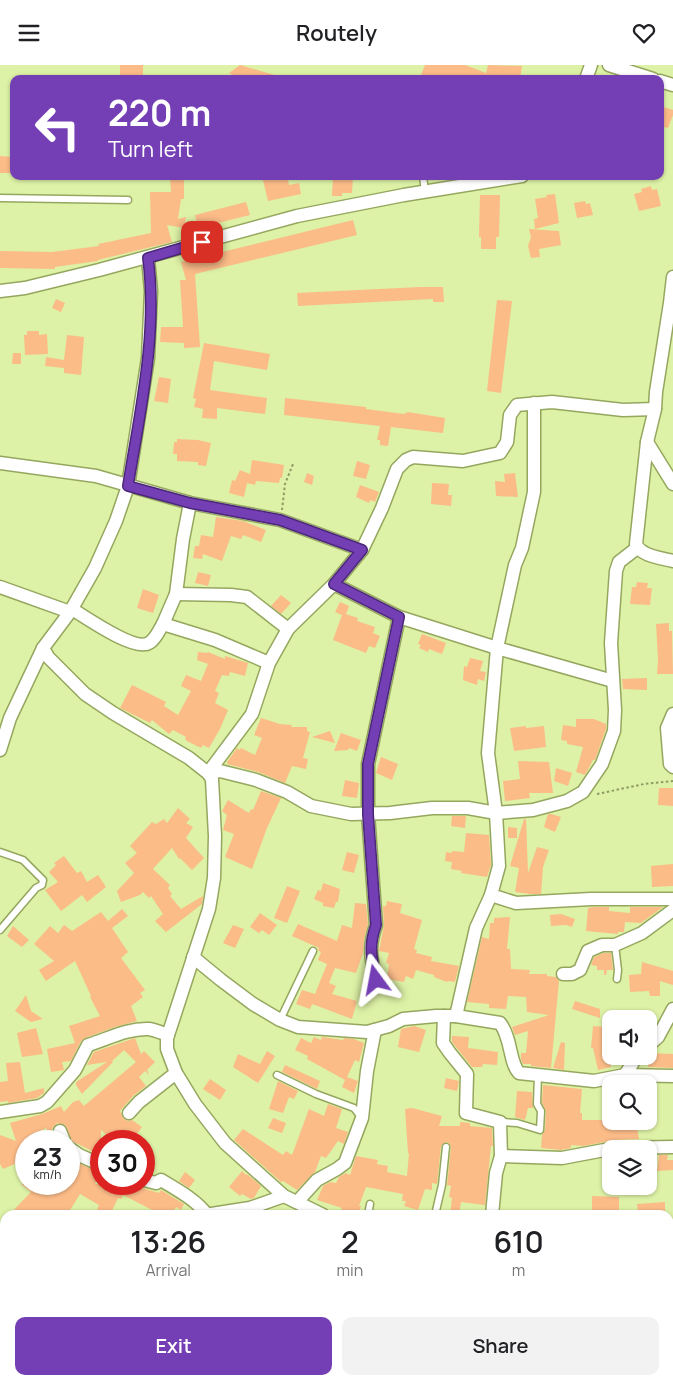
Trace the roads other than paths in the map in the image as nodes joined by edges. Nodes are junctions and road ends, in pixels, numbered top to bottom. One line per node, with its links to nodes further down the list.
1 (609, 65): 2 (street)
2 (640, 75)
3 (424, 180): 5 (lane)
4 (498, 180): 5 (street)
5 (425, 192): 8 (street)
6 (0, 198): 7 (lane)
7 (128, 201)
8 (148, 258): 10 (street); 16 (street)
9 (673, 277): 12 (street)
10 (0, 291)
11 (534, 403): 12 (street); 19 (street); 29 (street)
12 (655, 409): 13 (street)
13 (647, 441): 15 (street); 18 (street)
14 (0, 463): 16 (street)
15 (671, 480)
16 (128, 486): 17 (street); 24 (street)
17 (190, 503): 19 (street); 23 (street)
18 (637, 548): 20 (street); 31 (street)
19 (362, 550): 21 (street)
20 (673, 561)
21 (334, 584): 25 (street); 27 (street)
22 (0, 587): 24 (street)
23 (176, 594): 26 (street); 27 (street)
24 (71, 610): 26 (street); 28 (street)
25 (399, 617): 29 (street); 37 (street)
26 (163, 624): 30 (street)
27 (288, 629): 30 (street)
28 (43, 648): 33 (street); 35 (street)
29 (497, 648): 31 (street); 36 (street)
30 (269, 663): 35 (street)
31 (612, 681): 36 (street)
32 (673, 715): 34 (street)
33 (0, 750)
34 (673, 767)
35 (208, 773): 37 (street); 45 (street)
36 (496, 813): 37 (street); 39 (street)
37 (368, 814): 48 (street)
38 (0, 852): 42 (lane)
39 (491, 895): 40 (street); 50 (street)
40 (673, 899)
41 (673, 910): 43 (street)
42 (0, 930)
43 (615, 945): 46 (street); 47 (lane)
44 (313, 951): 51 (lane)
45 (194, 957): 51 (street); 53 (street)
46 (563, 974)
47 (617, 979)
48 (376, 980)
49 (673, 1009): 54 (street)
50 (450, 1016): 52 (street); 58 (street); 66 (street)
51 (280, 1021): 52 (street)
52 (375, 1030): 65 (street)
53 (168, 1035): 56 (street); 63 (street)
54 (657, 1038)
55 (631, 1065): 59 (street)
56 (176, 1073): 64 (street); 71 (street)
57 (277, 1075): 65 (lane)
58 (538, 1075): 62 (street); 66 (lane)
59 (625, 1075)
60 (657, 1076): 61 (street)
61 (673, 1076)
62 (602, 1079)
63 (0, 1111)
64 (129, 1113)
65 (362, 1117): 72 (street)
66 (500, 1122): 69 (street)
67 (446, 1147): 78 (lane)
68 (673, 1147): 69 (street)
69 (501, 1156): 79 (street)
70 (155, 1183): 74 (street)
71 (284, 1196): 72 (street); 75 (street)
72 (297, 1202): 76 (street)
73 (370, 1204): 77 (lane)
74 (202, 1210)
75 (238, 1210)
76 (313, 1210)
77 (369, 1210)
78 (436, 1210)
79 (492, 1210)

